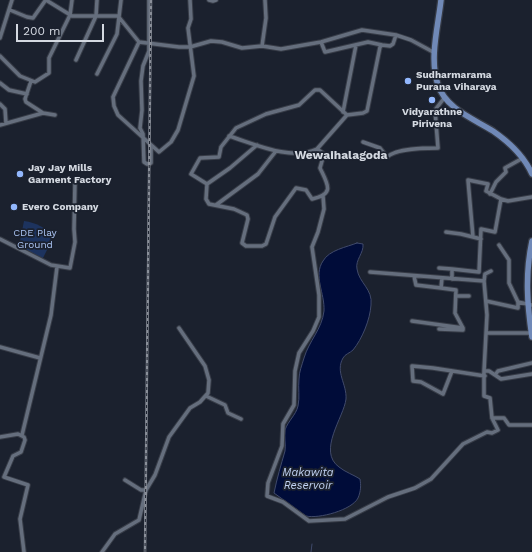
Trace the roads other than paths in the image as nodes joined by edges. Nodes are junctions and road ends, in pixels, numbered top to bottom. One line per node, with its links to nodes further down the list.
1 (12, 0): 12 (street)
2 (72, 0): 13 (street)
3 (97, 0): 14 (street)
4 (121, 0): 15 (street)
5 (149, 0): 21 (street)
6 (190, 0): 25 (street)
7 (209, 0): 8 (street)
8 (216, 0)
9 (265, 0): 24 (street)
10 (441, 0): 26 (main road)
11 (45, 1): 12 (street); 13 (street)
12 (10, 10): 16 (street)
13 (70, 15): 14 (street); 30 (street)
14 (96, 16): 15 (street); 28 (street)
15 (118, 16): 19 (street); 29 (street)
16 (1, 30): 18 (street)
17 (396, 34): 20 (street); 23 (street); 26 (street)
18 (0, 38)
19 (139, 42): 21 (street); 42 (street)
20 (321, 42): 22 (street); 24 (street)
21 (149, 43): 25 (street); 42 (street)
22 (356, 45): 23 (street); 35 (street)
23 (382, 45): 38 (street)
24 (262, 46): 25 (street)
25 (190, 47): 45 (street)
26 (435, 53): 33 (main road)
27 (0, 56): 30 (street)
28 (76, 60)
29 (96, 74)
30 (31, 81): 32 (street)
31 (0, 82): 32 (street)
32 (27, 94): 36 (street)
33 (445, 97): 43 (street); 48 (main road)
34 (0, 104): 39 (street)
35 (343, 112): 38 (street); 41 (street)
36 (43, 113): 37 (street); 39 (street)
37 (55, 115)
38 (347, 115): 46 (street)
39 (6, 123): 40 (street)
40 (0, 125)
41 (230, 136): 44 (street); 51 (street)
42 (144, 140): 45 (street); 45 (street)
43 (363, 142)
44 (257, 145): 47 (street); 51 (street)
45 (151, 147)
46 (317, 149): 47 (street); 53 (street)
47 (276, 151): 56 (street)
48 (523, 158): 49 (main road); 52 (street)
49 (532, 174)
50 (75, 182): 63 (street)
51 (207, 184): 56 (street)
52 (490, 194): 55 (street); 58 (street)
53 (323, 196): 56 (street); 94 (street)
54 (532, 197): 55 (street)
55 (501, 199): 60 (street)
56 (216, 206)
57 (446, 232): 58 (street)
58 (473, 237): 60 (street)
59 (0, 239): 63 (street)
60 (480, 239): 65 (street)
61 (532, 241): 77 (main road)
62 (499, 245): 76 (street)
63 (57, 267): 86 (street)
64 (438, 268): 65 (street)
65 (452, 269): 70 (street)
66 (491, 271): 71 (street)
67 (370, 272): 68 (street)
68 (414, 276): 69 (street); 72 (street)
69 (442, 278): 70 (street); 72 (street)
70 (452, 279): 71 (street)
71 (484, 281): 75 (street)
72 (441, 288): 73 (street)
73 (456, 296): 74 (street); 80 (street)
74 (469, 296)
75 (486, 302): 76 (street); 82 (street)
76 (518, 302): 77 (street)
77 (530, 305): 83 (main road)
78 (412, 321): 80 (street)
79 (179, 328): 93 (street)
80 (463, 328): 81 (street)
81 (439, 329)
82 (486, 333): 83 (street); 89 (street)
83 (532, 334): 84 (main road)
84 (532, 336)
85 (0, 346): 86 (street)
86 (40, 358): 97 (street)
87 (532, 363): 91 (street)
88 (452, 371): 92 (street)
89 (484, 371): 91 (street); 92 (street)
90 (532, 374): 91 (street)
91 (495, 375)
92 (485, 376): 94 (street)
93 (206, 396): 95 (street); 100 (street)
94 (492, 418): 96 (street)
95 (241, 419)
96 (532, 425)
97 (22, 435): 98 (street); 101 (street)
98 (0, 437)
99 (125, 480): 100 (street)
100 (146, 490): 102 (street)
101 (24, 552)
102 (102, 552)

